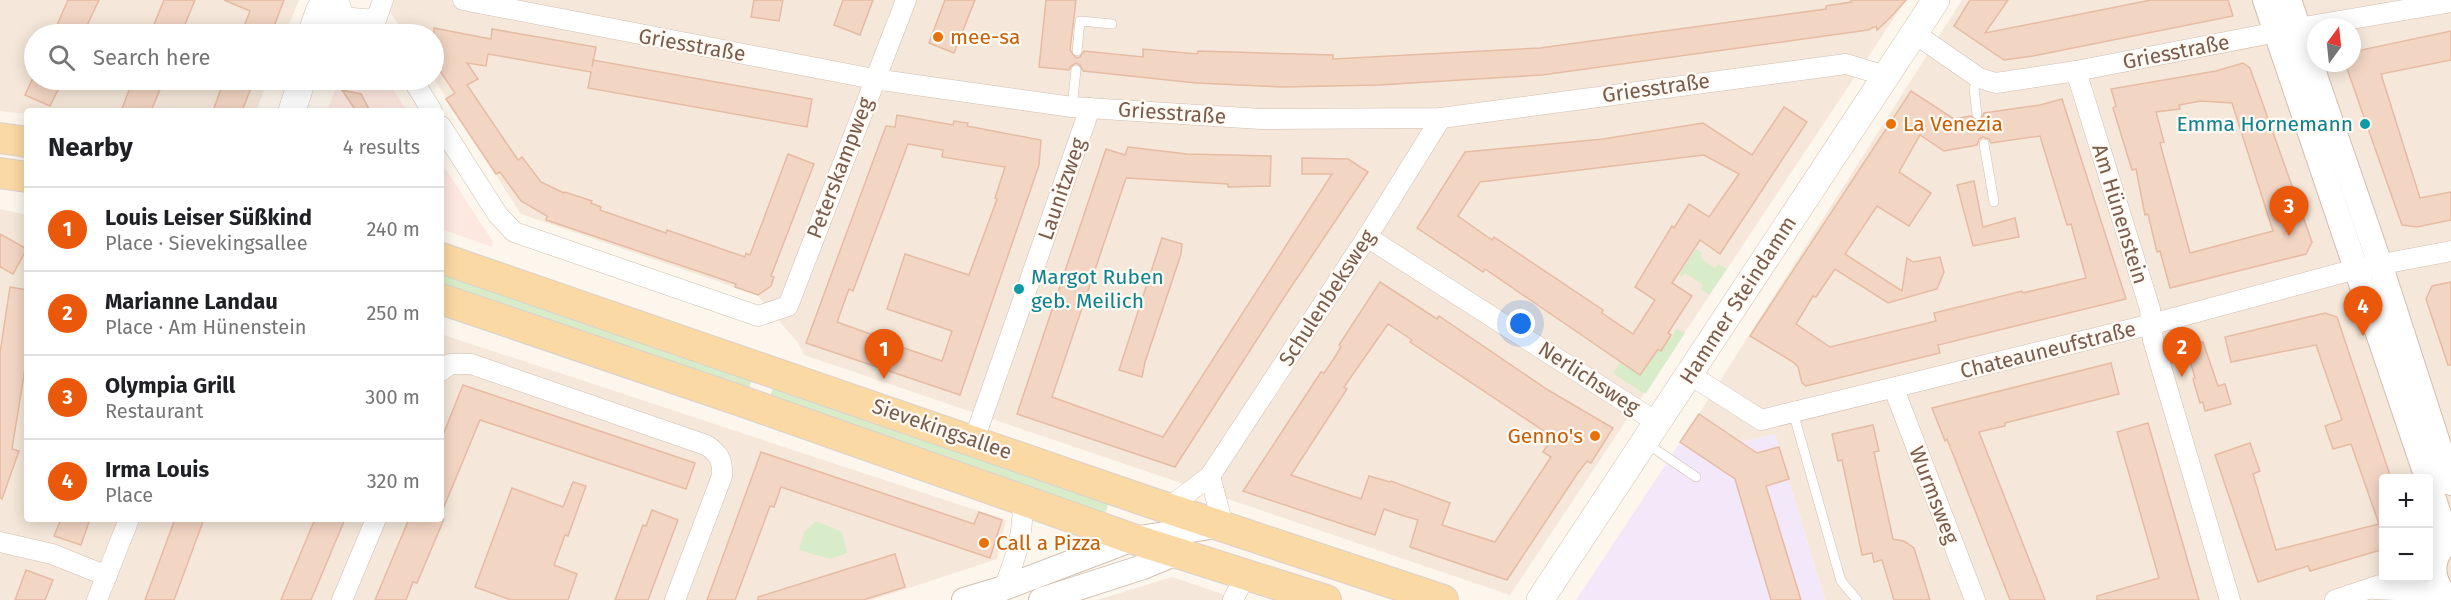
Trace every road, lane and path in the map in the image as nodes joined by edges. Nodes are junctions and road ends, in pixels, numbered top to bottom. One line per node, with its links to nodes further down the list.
1 (383, 0): 11 (street)
2 (463, 0): 19 (street, Griesstraße)
3 (906, 0): 19 (street, Peterskampweg)
4 (1936, 0): 14 (main road, Hammer Steindamm)
5 (2265, 0): 13 (street)
6 (2289, 0): 13 (street)
7 (2451, 2): 13 (street, Griesstraße)
8 (334, 13): 9 (main road); 10 (street)
9 (315, 24)
10 (371, 24)
11 (381, 24)
12 (1112, 24): 15 (lane)
13 (2287, 30): 17 (street, Griesstraße); 36 (street); 37 (street)
14 (1914, 33): 17 (street, Griesstraße); 18 (main road, Hammer Steindamm)
15 (1077, 51)
16 (1076, 70): 23 (lane)
17 (2076, 71): 39 (street, Am Hünenstein)
18 (1886, 76): 25 (street, Griesstraße); 41 (main road, Hammer Steindamm)
19 (874, 79): 23 (street, Griesstraße); 26 (street, Peterskampweg)
20 (1974, 88): 24 (lane)
21 (419, 90): 22 (street)
22 (430, 108)
23 (1081, 108): 25 (street, Griesstraße); 45 (street, Launitzweg)
24 (1977, 114)
25 (1442, 118): 33 (street, Schulenbeksweg)
26 (444, 131)
27 (0, 138): 28 (main road)
28 (24, 142)
29 (1984, 144): 32 (lane)
30 (0, 173): 31 (main road)
31 (24, 177)
32 (1994, 202)
33 (1367, 237): 44 (street, Nerlichsweg); 47 (street, Schulenbeksweg)
34 (2451, 251): 36 (street, Chateauneufstraße)
35 (444, 259): 45 (main road, Sievekingsallee)
36 (2379, 264): 37 (street, Chateauneufstraße); 49 (street)
37 (2356, 269): 39 (street, Chateauneufstraße); 46 (street)
38 (444, 300): 51 (main road, Sievekingsallee)
39 (2152, 324): 42 (street, Chateauneufstraße); 76 (street, Am Hünenstein)
40 (445, 367): 68 (street)
41 (1689, 374): 43 (street, Chateauneufstraße); 44 (main road, Hammer Steindamm)
42 (1894, 389): 43 (street, Chateauneufstraße); 75 (street, Wurmsweg)
43 (1793, 412): 74 (lane)
44 (1651, 432): 48 (lane); 73 (main road, Hammer Steindamm)
45 (974, 440): 52 (main road, Sievekingsallee)
46 (2426, 474)
47 (1210, 476): 52 (street, Schulenbeksweg); 55 (street)
48 (1696, 477)
49 (2451, 483)
50 (2433, 495): 58 (street)
51 (1023, 499): 56 (main road, Sievekingsallee); 63 (street)
52 (1168, 508): 55 (main road, Sievekingsallee)
53 (128, 522): 60 (street)
54 (375, 522): 67 (street)
55 (1223, 525): 56 (street); 72 (main road, Sievekingsallee)
56 (1133, 539): 59 (main road, Sievekingsallee); 63 (street)
57 (0, 542): 60 (street)
58 (2439, 552): 65 (street)
59 (1177, 553): 62 (main road, Sievekingsallee); 70 (street)
60 (106, 576): 66 (street)
61 (2389, 582): 64 (street)
62 (1239, 587): 71 (main road, Sievekingsallee)
63 (1004, 588): 69 (street)
64 (2374, 589): 65 (street); 77 (street)
65 (2445, 596)
66 (97, 600)
67 (342, 600)
68 (675, 600)
69 (964, 600)
70 (1041, 600)
71 (1326, 600)
72 (1443, 600)
73 (1540, 600)
74 (1857, 600)
75 (1975, 600)
76 (2230, 600)
77 (2335, 600)

